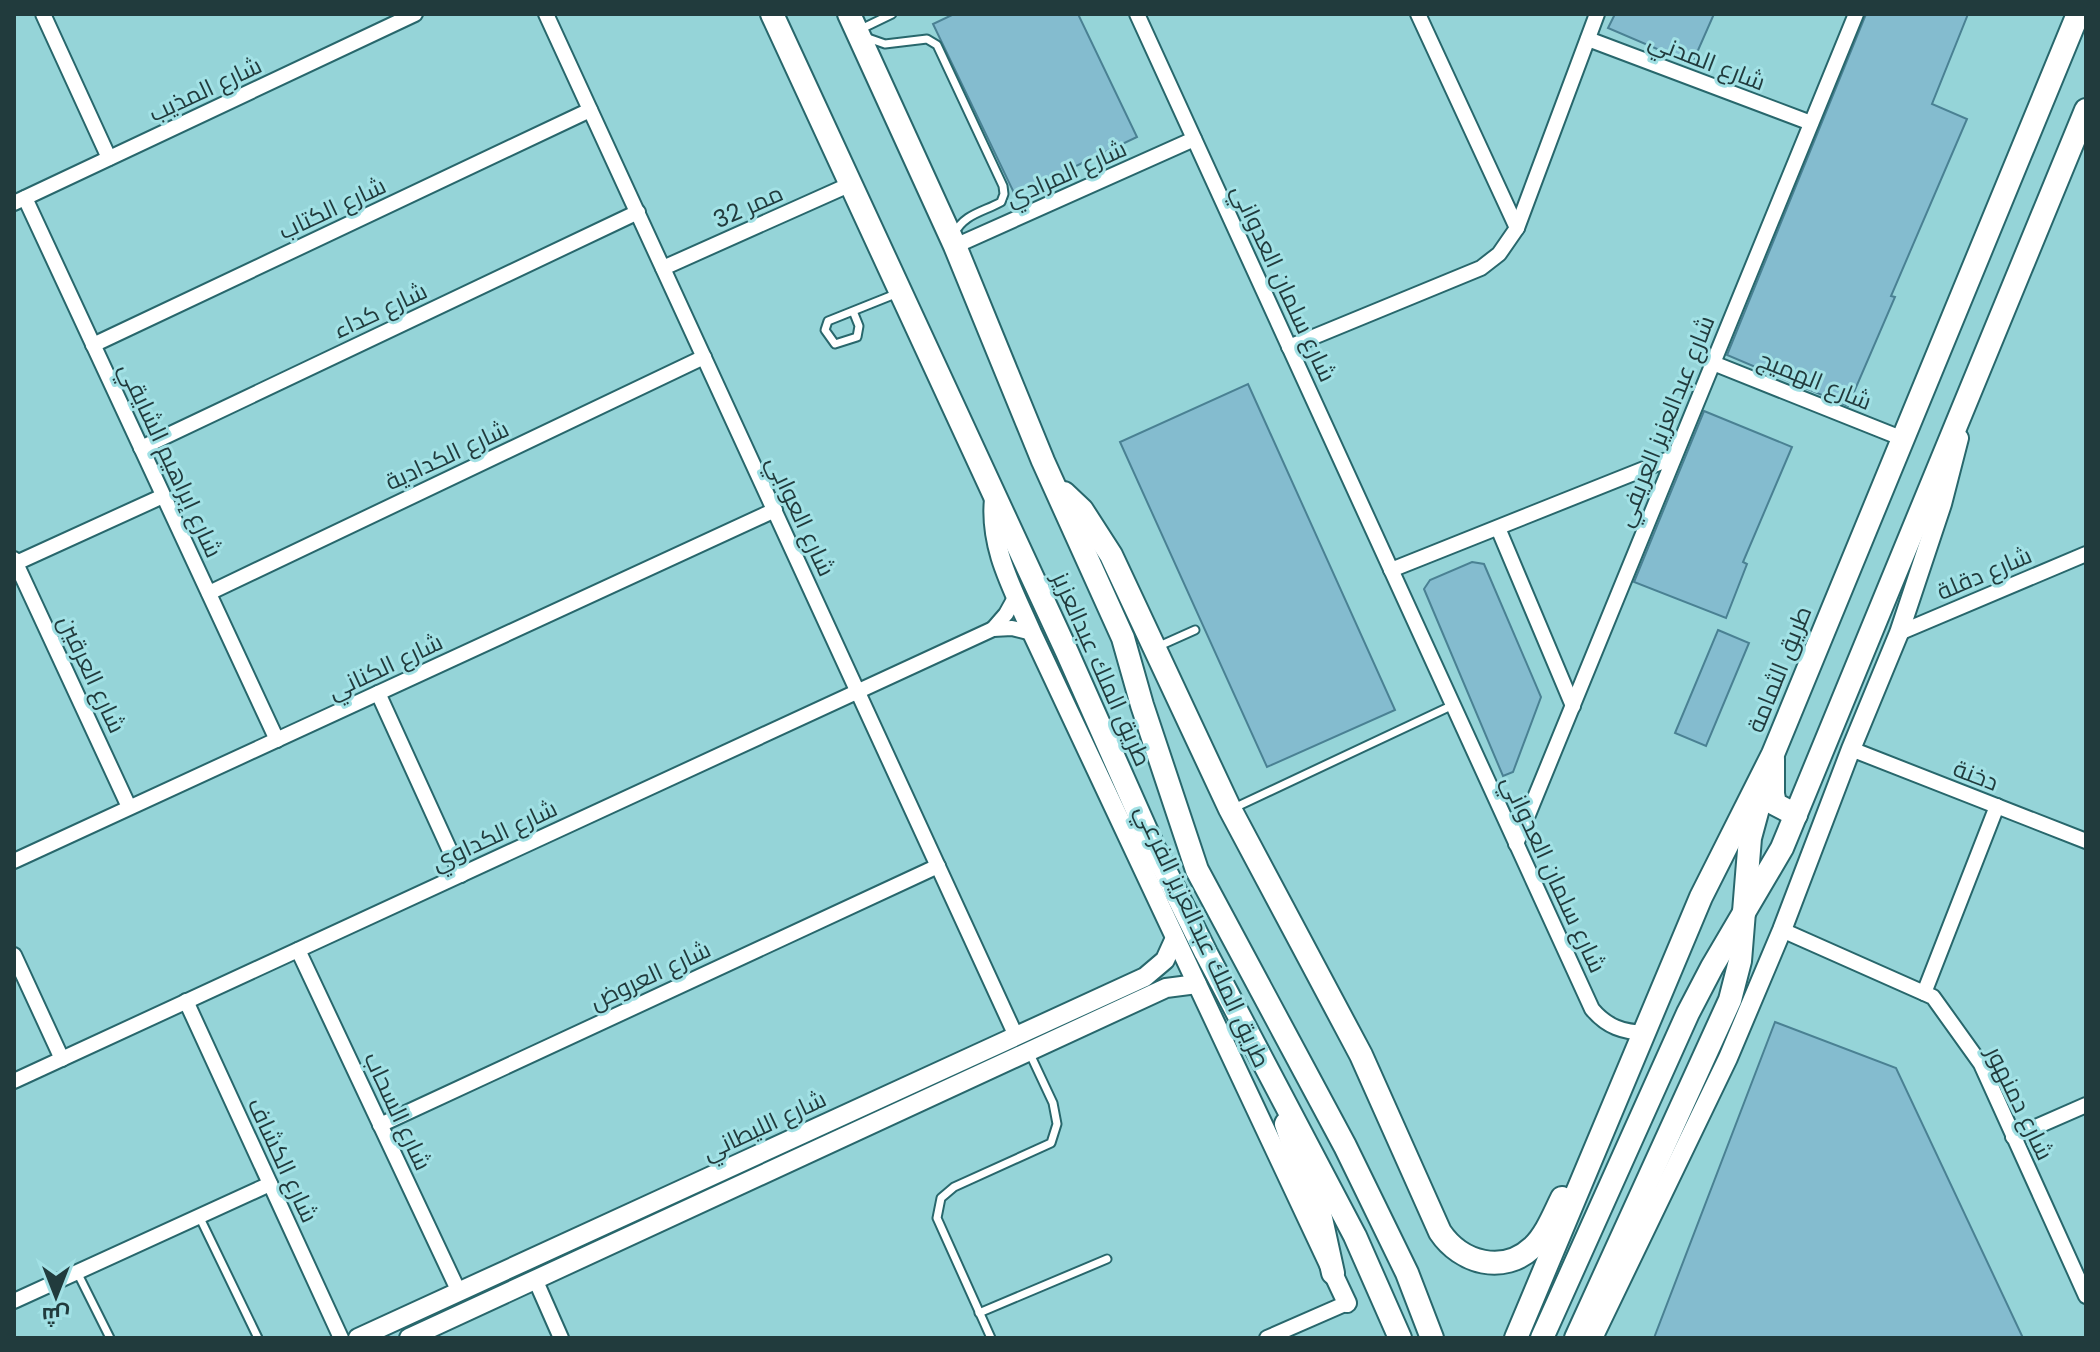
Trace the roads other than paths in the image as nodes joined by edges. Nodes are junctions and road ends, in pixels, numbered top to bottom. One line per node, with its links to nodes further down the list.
1 (43, 14): 17 (street)
2 (415, 14): 17 (street, شارع المذيب)
3 (546, 14): 13 (street, شارع العوابي)
4 (772, 14): 18 (main road, طريق الملك عبدالعزيز)
5 (892, 14): 11 (lane)
6 (1137, 14): 16 (street, شارع سلمان العدواني)
7 (1418, 14): 21 (street)
8 (1597, 14): 12 (street)
9 (1856, 14): 15 (street, شارع عبدالعزيز العريفي)
10 (2078, 14): 31 (main road, طريق الثمامة)
11 (854, 26): 22 (main road, طريق الملك عبدالعزيز); 22 (lane)
12 (1588, 39): 15 (street, شارع المدني); 21 (street)
13 (590, 110): 20 (street, شارع العوابي); 26 (street, شارع الكتاب)
14 (2086, 110): 30 (main road)
15 (1811, 123): 29 (street, شارع عبدالعزيز العريفي)
16 (1194, 139): 22 (street, شارع المرادي); 27 (street, شارع سلمان العدواني)
17 (109, 158): 19 (street, شارع المذيب)
18 (851, 184): 23 (street, ممر 32); 24 (main road, طريق الملك عبدالعزيز)
19 (19, 201): 26 (street, شارع إبراهيم الشايقي)
20 (638, 212): 23 (street, شارع العوابي); 32 (street, شارع كداء)
21 (1517, 228): 27 (street)
22 (954, 243): 34 (main road, طريق الملك عبدالعزيز)
23 (663, 268): 28 (street, شارع العوابي)
24 (900, 293): 25 (lane); 36 (main road, طريق الملك عبدالعزيز)
25 (853, 311): 25 (lane)
26 (93, 345): 32 (street, شارع إبراهيم الشايقي)
27 (1289, 347): 41 (street, شارع سلمان العدواني)
28 (704, 357): 37 (street, شارع العوابي); 42 (street, شارع الكدادية)
29 (1713, 363): 31 (street, شارع الهميج); 33 (street, شارع عبدالعزيز العريفي)
30 (1973, 387): 47 (street); 59 (main road)
31 (1901, 438): 55 (main road, طريق الثمامة)
32 (141, 448): 35 (street, شارع إبراهيم الشايقي)
33 (1674, 457): 38 (street); 52 (street, شارع عبدالعزيز العريفي)
34 (1054, 484): 48 (main road); 103 (main road, طريق الملك عبدالعزيز)
35 (163, 496): 40 (street); 42 (street, شارع إبراهيم الشايقي)
36 (994, 499): 43 (street, طريق الملك عبدالعزيز الفرعي); 78 (main road, طريق الملك عبدالعزيز)
37 (775, 510): 49 (street, شارع العوابي); 50 (street, شارع الكناني)
38 (1498, 528): 41 (street); 52 (street)
39 (2086, 554): 47 (street, شارع دقلة)
40 (15, 562): 57 (street, شارع العرقين)
41 (1391, 570): 51 (street, شارع سلمان العدواني)
42 (209, 593): 53 (street, شارع إبراهيم الشايقي)
43 (1016, 596): 44 (street); 46 (street, طريق الملك عبدالعزيز الفرعي)
44 (993, 629): 46 (street); 49 (street, شارع الكداوي)
45 (1195, 630): 48 (lane)
46 (1032, 633): 67 (street, طريق الملك عبدالعزيز الفرعي)
47 (1899, 633): 54 (street)
48 (1156, 648): 58 (main road)
49 (858, 692): 63 (street, شارع العوابي); 64 (street, شارع الكداوي)
50 (378, 693): 53 (street, شارع الكناني); 64 (street)
51 (1453, 705): 58 (lane); 61 (street, شارع سلمان العدواني)
52 (1573, 706): 61 (street, شارع عبدالعزيز العريفي)
53 (277, 740): 57 (street, شارع الكناني)
54 (1851, 749): 56 (street, دخنة); 66 (street)
55 (1773, 754): 59 (main road); 65 (main road); 73 (main road, طريق الثمامة)
56 (1997, 806): 60 (street, دخنة); 71 (street)
57 (129, 807): 62 (street, شارع الكناني)
58 (1230, 809): 82 (main road)
59 (1796, 815): 65 (main road)
60 (2086, 841)
61 (1516, 844): 73 (street, شارع سلمان العدواني)
62 (14, 861)
63 (938, 866): 74 (street, شارع العوابي); 80 (street, شارع العروض)
64 (461, 875): 68 (street, شارع الكداوي)
65 (1744, 910): 105 (main road); 106 (main road)
66 (1782, 930): 71 (street, شارع دمنهور); 107 (street)
67 (1175, 938): 70 (street, طريق الملك عبدالعزيز الفرعي); 74 (street, شارع الليطاني)
68 (298, 950): 72 (street, شارع الكداوي); 80 (street, شارع السحاب)
69 (14, 955): 76 (street)
70 (1197, 984): 75 (street, شارع الليطاني); 87 (street, طريق الملك عبدالعزيز الفرعي)
71 (1924, 993): 81 (street, شارع دمنهور)
72 (186, 1001): 76 (street, شارع الكداوي); 83 (street, شارع الكشاف)
73 (1646, 1033): 82 (main road, طريق الثمامة)
74 (1016, 1036): 89 (street, شارع الليطاني)
75 (1029, 1052): 88 (street, شارع الليطاني); 93 (lane)
76 (62, 1059): 77 (street, شارع الكداوي)
77 (14, 1081)
78 (1279, 1087): 87 (main road); 102 (main road, طريق الملك عبدالعزيز)
79 (2086, 1105): 81 (street)
80 (380, 1125): 89 (street, شارع السحاب)
81 (2013, 1137): 90 (street, شارع دمنهور)
82 (1594, 1157): 104 (main road, طريق الثمامة)
83 (270, 1184): 84 (street); 96 (street, شارع الكشاف)
84 (199, 1216): 86 (street); 95 (lane)
85 (1107, 1259): 93 (lane)
86 (77, 1272): 91 (street); 94 (lane)
87 (1333, 1273): 92 (street, طريق الملك عبدالعزيز الفرعي)
88 (535, 1279): 98 (street, شارع الليطاني); 99 (street)
89 (459, 1292): 97 (street, شارع الليطاني)
90 (2086, 1296)
91 (14, 1301)
92 (1347, 1303): 101 (street)
93 (979, 1313): 100 (lane)
94 (110, 1338)
95 (258, 1338)
96 (341, 1338)
97 (358, 1338)
98 (409, 1338)
99 (561, 1338)
100 (991, 1338)
101 (1267, 1338)
102 (1400, 1338)
103 (1432, 1338)
104 (1516, 1338)
105 (1542, 1338)
106 (1576, 1338)
107 (1593, 1338)

